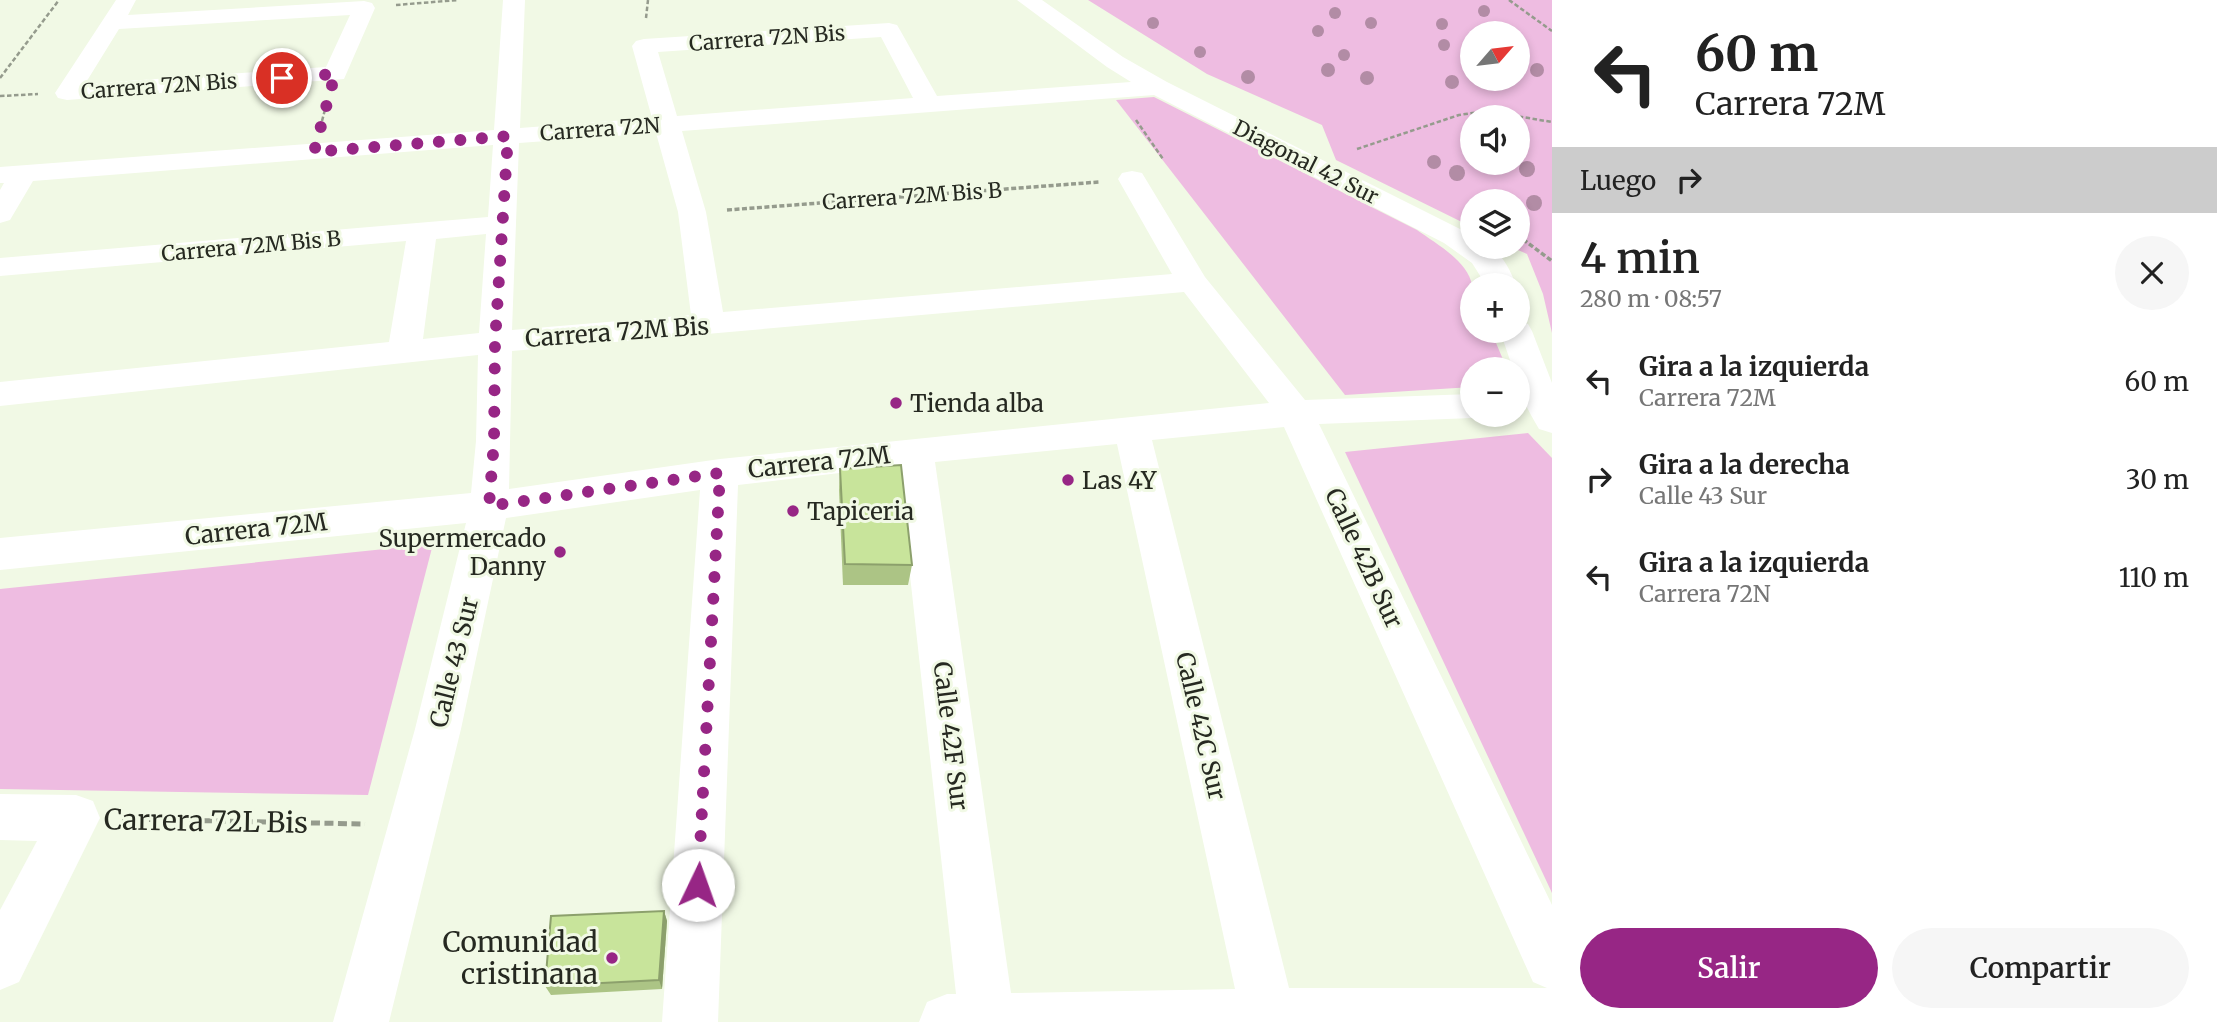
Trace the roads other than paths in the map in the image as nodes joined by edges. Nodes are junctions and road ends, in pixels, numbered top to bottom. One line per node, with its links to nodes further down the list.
1 (127, 0): 4 (street)
2 (514, 0): 8 (street, Calle 43 Sur)
3 (1028, 0): 5 (street)
4 (112, 23): 4 (street, Carrera 72N Bis)
5 (1157, 87): 6 (street, Carrera 72N); 15 (street, Diagonal 42 Sur)
6 (929, 104): 7 (street, Carrera 72N); 7 (street, Carrera 72N Bis)
7 (665, 124): 8 (street, Carrera 72N); 17 (street)
8 (508, 136): 9 (street, Carrera 72N); 12 (street, Calle 43 Sur)
9 (12, 174): 11 (street)
10 (1132, 179): 16 (street, Calle 42B Sur)
11 (0, 214)
12 (503, 223): 13 (street, Carrera 72M Bis B); 18 (street, Calle 43 Sur)
13 (422, 231): 14 (street, Carrera 72M Bis B); 20 (street)
14 (0, 267)
15 (1496, 273)
16 (1192, 282): 17 (street, Carrera 72M Bis); 24 (street, Calle 42B Sur)
17 (709, 326): 18 (street, Carrera 72M Bis)
18 (495, 342): 20 (street, Carrera 72M Bis); 28 (street, Calle 43 Sur)
19 (1519, 343): 23 (street)
20 (404, 353): 21 (street, Carrera 72M Bis)
21 (0, 394)
22 (1460, 406): 24 (street, Carrera 72M)
23 (1537, 409)
24 (1296, 413): 25 (street, Carrera 72M); 32 (street, Calle 42B Sur)
25 (1132, 430): 26 (street, Carrera 72M); 34 (street, Calle 42C Sur)
26 (915, 451): 27 (street, Carrera 72M); 37 (street, Calle 42F Sur)
27 (720, 473): 28 (street, Carrera 72M); 36 (street)
28 (489, 506): 29 (street, Carrera 72M); 35 (street, Calle 43 Sur)
29 (0, 554)
30 (0, 817): 31 (street, Carrera 72L Bis)
31 (0, 963)
32 (1552, 963)
33 (1552, 1015): 34 (street)
34 (1269, 1019): 37 (street)
35 (361, 1022)
36 (690, 1022)
37 (973, 1022)

